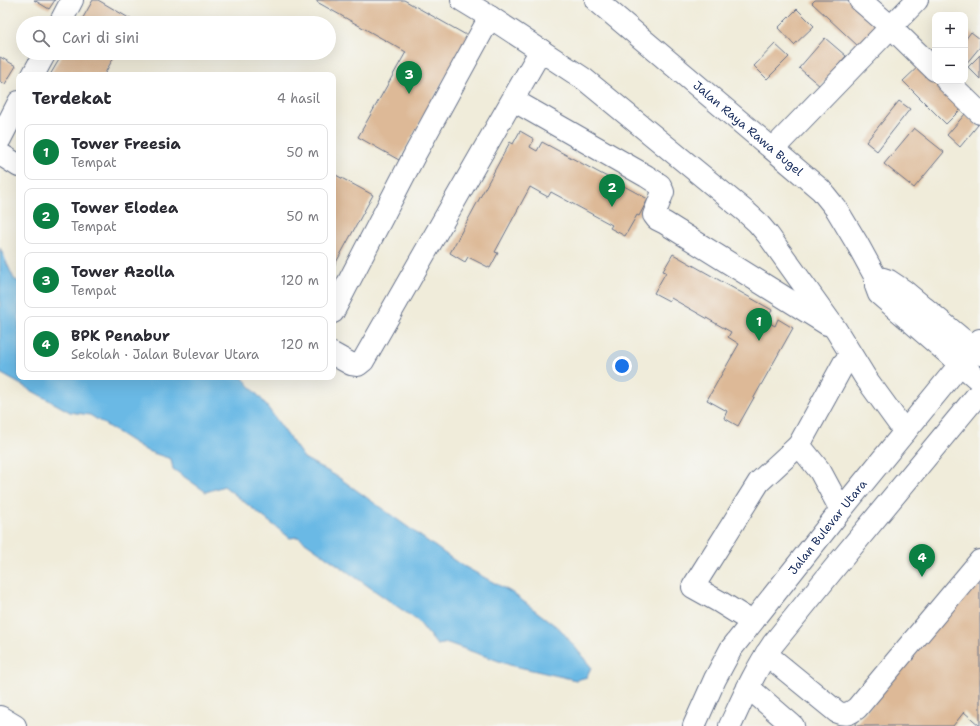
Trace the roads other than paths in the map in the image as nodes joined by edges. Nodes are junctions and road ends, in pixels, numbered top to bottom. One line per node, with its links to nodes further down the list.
1 (72, 0): 6 (street)
2 (462, 0): 7 (street)
3 (596, 0): 18 (street, Jalan Raya Rawa Bugel)
4 (860, 0): 8 (street)
5 (916, 0): 8 (street)
6 (64, 16)
7 (490, 17): 9 (street); 21 (street)
8 (891, 27): 11 (street); 18 (street)
9 (541, 50): 14 (street); 22 (street)
10 (41, 60): 12 (street)
11 (932, 67)
12 (35, 72)
13 (950, 84): 16 (street)
14 (513, 100): 22 (street); 24 (street)
15 (16, 108): 17 (street)
16 (980, 113)
17 (0, 139)
18 (773, 149): 23 (street, Jalan Raya Rawa Bugel)
19 (0, 154): 20 (street)
20 (16, 164)
21 (336, 306)
22 (836, 330): 28 (street)
23 (973, 352): 26 (street, Jalan Raya Rawa Bugel); 28 (street, Jalan Bulevar Utara)
24 (336, 356)
25 (844, 363): 29 (street)
26 (980, 381)
27 (980, 392): 33 (street)
28 (905, 432): 30 (street, Jalan Bulevar Utara)
29 (799, 445): 30 (street); 32 (street)
30 (841, 510): 32 (street, Jalan Bulevar Utara)
31 (980, 560): 33 (street)
32 (752, 622): 37 (street, Jalan Bulevar Utara)
33 (766, 654): 34 (street)
34 (748, 687): 38 (street); 39 (street)
35 (0, 718): 36 (street)
36 (16, 726)
37 (694, 726)
38 (730, 726)
39 (793, 726)

